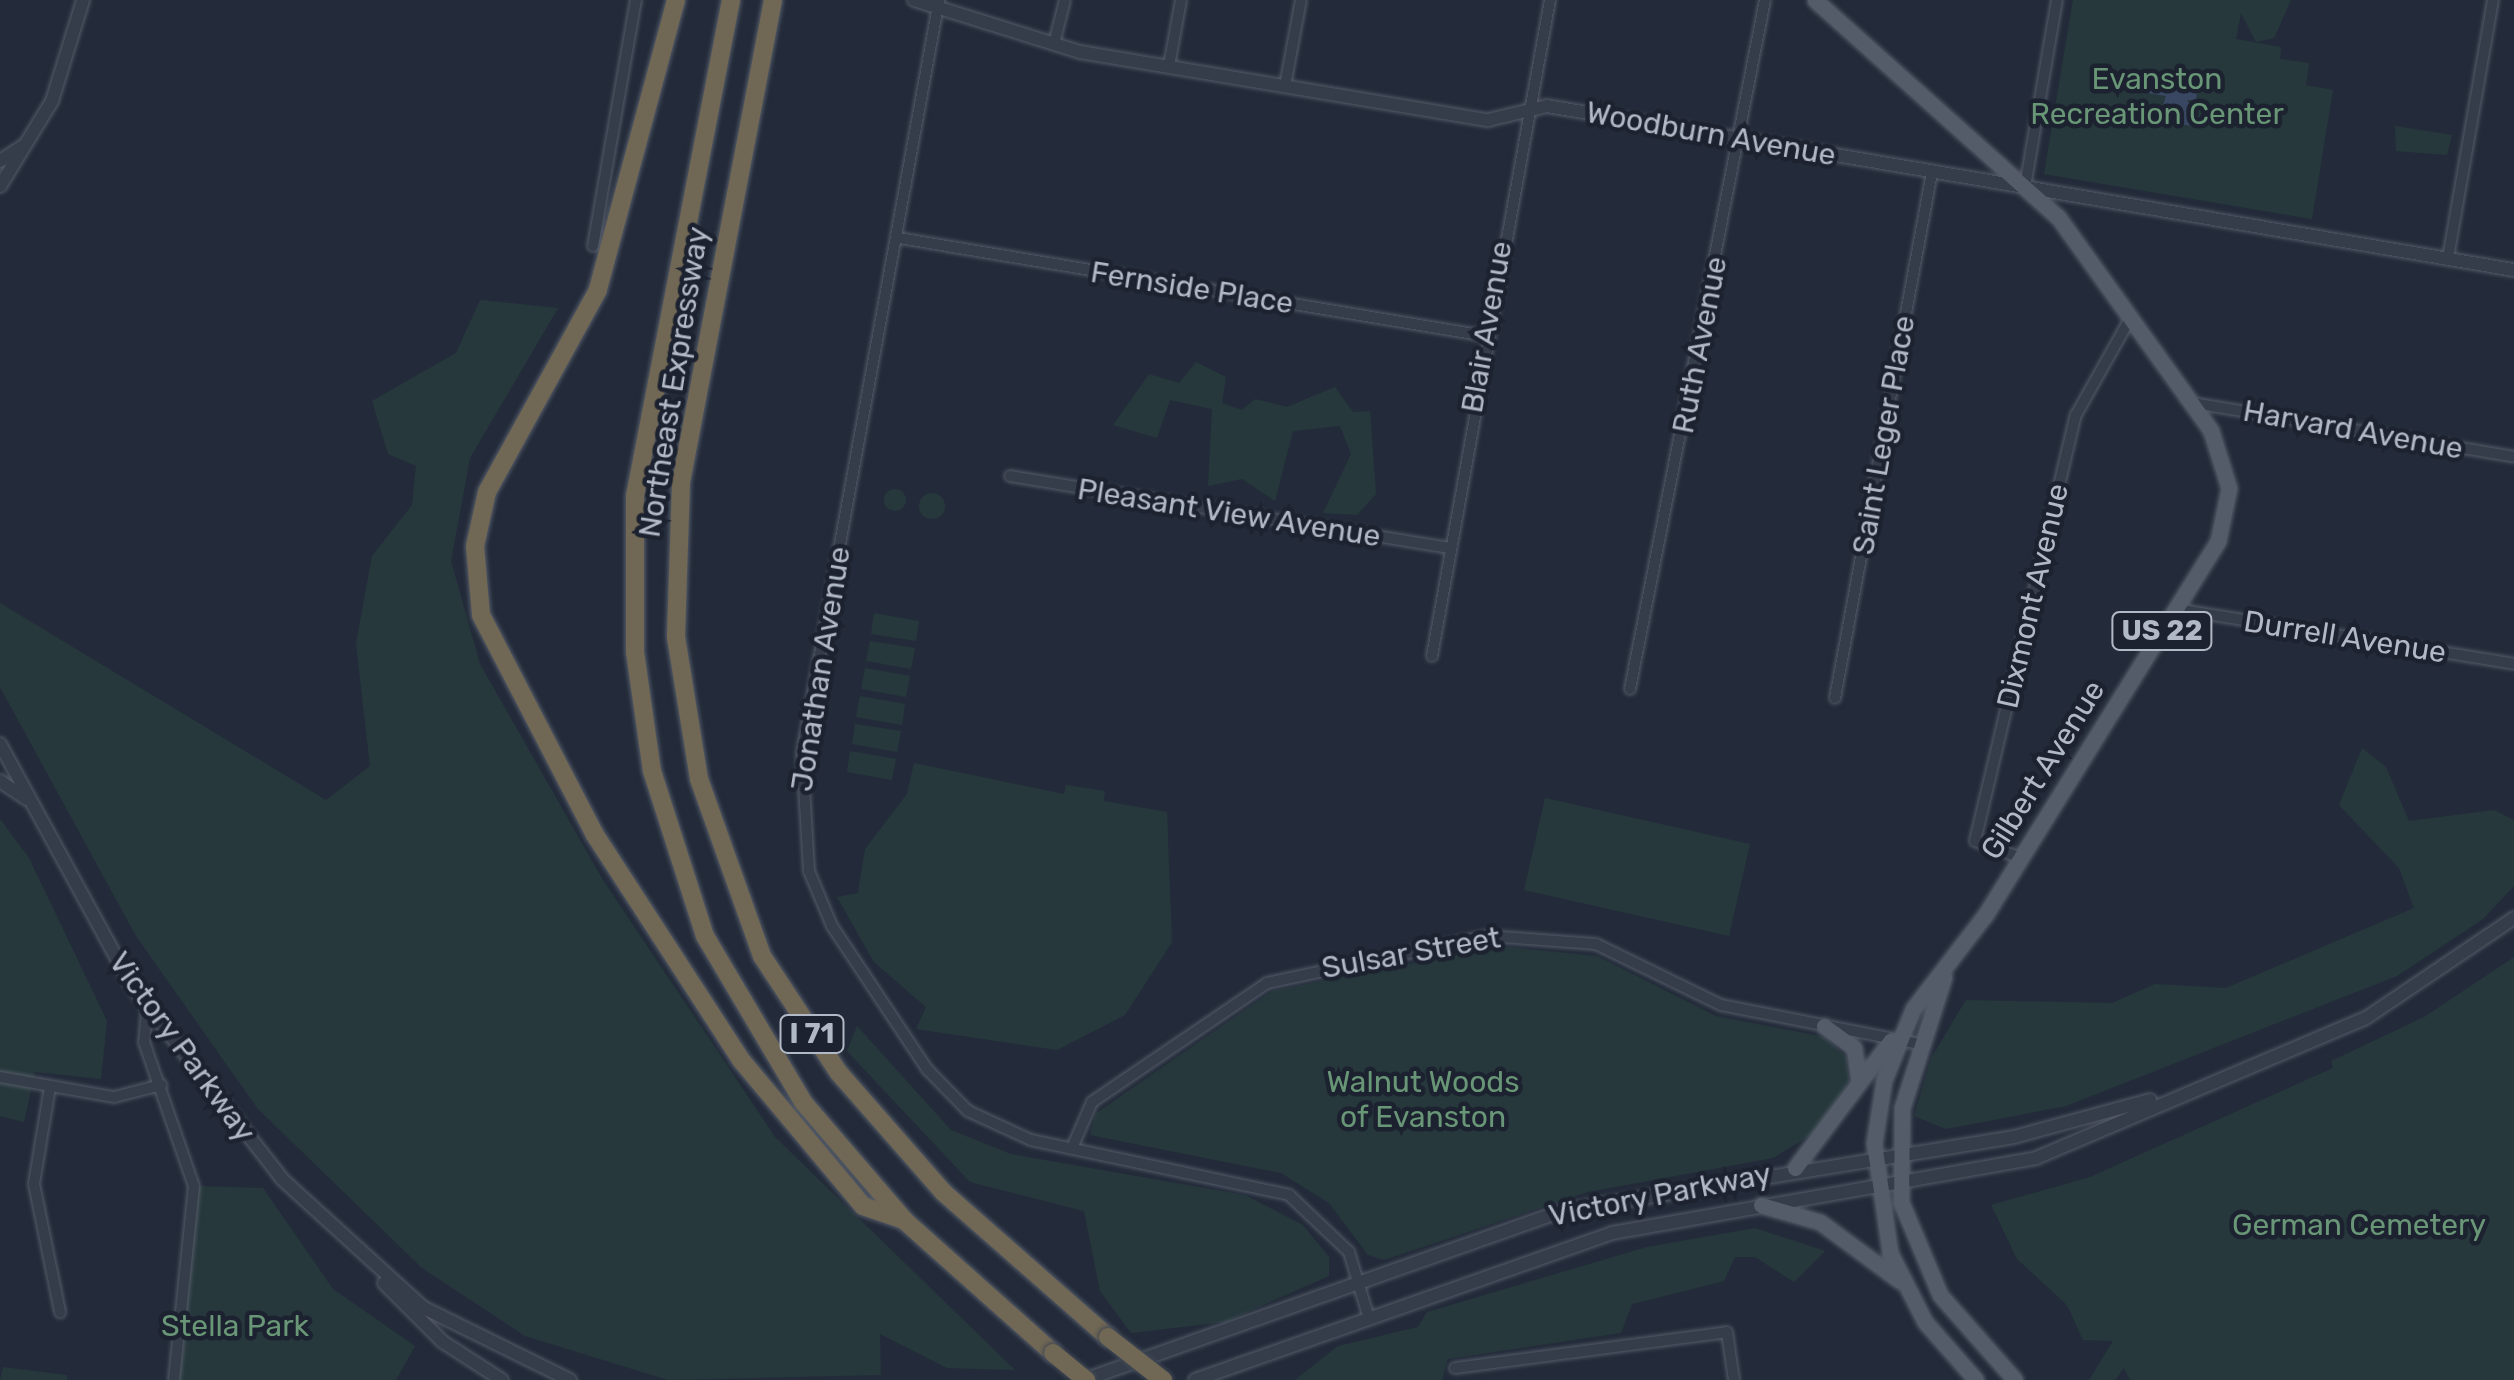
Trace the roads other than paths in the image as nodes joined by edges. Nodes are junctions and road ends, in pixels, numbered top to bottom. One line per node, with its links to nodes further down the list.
1 (83, 0): 21 (street)
2 (636, 0): 27 (street)
3 (676, 0): 63 (highway)
4 (731, 0): 63 (highway, Northeast Expressway / I 71)
5 (773, 0): 75 (highway, Northeast Expressway / I 71, bridge)
6 (914, 0): 15 (street, Woodburn Avenue)
7 (1065, 0): 16 (street)
8 (1180, 0): 17 (street)
9 (1301, 0): 18 (street)
10 (1550, 0): 19 (street, Blair Avenue)
11 (1765, 0): 20 (street, Ruth Avenue)
12 (1815, 0): 25 (main road, US 22)
13 (2057, 0): 25 (street)
14 (2493, 0): 28 (street)
15 (938, 5): 16 (street, Woodburn Avenue); 26 (street, Jonathan Avenue)
16 (1054, 44): 17 (street, Woodburn Avenue)
17 (1169, 66): 18 (street, Woodburn Avenue)
18 (1285, 86): 19 (street, Woodburn Avenue)
19 (1524, 112): 20 (street, Woodburn Avenue); 31 (street, Blair Avenue)
20 (1740, 137): 23 (street, Woodburn Avenue); 39 (street, Ruth Avenue)
21 (25, 145): 22 (street); 24 (street)
22 (0, 161)
23 (1932, 172): 25 (street, Woodburn Avenue); 40 (street, Saint Leger Place)
24 (0, 186)
25 (2025, 187): 28 (street, Woodburn Avenue); 30 (main road, Gilbert Avenue / US 22)
26 (899, 238): 31 (street, Fernside Place); 56 (street, Jonathan Avenue)
27 (593, 246)
28 (2448, 258): 29 (street, Woodburn Avenue)
29 (2514, 270)
30 (2131, 316): 32 (main road, Gilbert Avenue / US 22); 44 (street, Dixmont Avenue)
31 (1486, 336): 35 (street, Blair Avenue)
32 (2193, 403): 33 (street, Harvard Avenue); 36 (main road, Gilbert Avenue / US 22)
33 (2514, 457)
34 (1010, 476): 35 (street, Pleasant View Avenue)
35 (1449, 548): 37 (street, Blair Avenue)
36 (2176, 609): 38 (street, Durrell Avenue); 44 (main road, Gilbert Avenue / US 22)
37 (1432, 656)
38 (2514, 664)
39 (1630, 689)
40 (1835, 698)
41 (0, 744): 43 (street, Victory Parkway)
42 (0, 781): 43 (street)
43 (32, 803): 47 (street, Victory Parkway)
44 (2020, 858): 46 (main road, Gilbert Avenue / US 22)
45 (2514, 918): 54 (street, Victory Parkway)
46 (1944, 977): 49 (main road, Gilbert Avenue / US 22); 50 (main road, Gilbert Avenue / US 22)
47 (147, 1010): 52 (street); 64 (street, Victory Parkway)
48 (1824, 1026): 49 (street, Sulsar Street); 53 (main road); 56 (street, Sulsar Street)
49 (1895, 1039): 50 (street, Sulsar Street); 53 (main road, Gilbert Avenue); 58 (main road)
50 (1920, 1044): 57 (main road, Gilbert Avenue / US 22)
51 (0, 1078): 55 (street)
52 (161, 1085): 55 (street); 71 (street)
53 (1859, 1086): 59 (main road, Gilbert Avenue)
54 (2196, 1086): 57 (street, Victory Parkway); 60 (street, Victory Parkway)
55 (50, 1087): 67 (street)
56 (1072, 1148): 65 (street, Jonathan Avenue)
57 (1900, 1150): 58 (street, Victory Parkway); 60 (main road, Gilbert Avenue / US 22)
58 (1875, 1154): 59 (street, Victory Parkway); 61 (main road)
59 (1795, 1168): 65 (street, Victory Parkway)
60 (1900, 1183): 61 (street, Victory Parkway); 79 (main road, Gilbert Avenue / US 22)
61 (1877, 1186): 62 (street, Victory Parkway); 66 (main road)
62 (1761, 1205): 66 (main road); 68 (street, Victory Parkway)
63 (904, 1220): 74 (highway, Northeast Expressway / I 71, bridge)
64 (374, 1270): 70 (street, Victory Parkway); 73 (street, Victory Parkway)
65 (1360, 1282): 68 (street, Jonathan Avenue); 74 (street, Victory Parkway)
66 (1901, 1282): 78 (main road)
67 (60, 1312)
68 (1368, 1315): 76 (street, Victory Parkway)
69 (1455, 1368): 77 (street)
70 (489, 1376): 72 (street, Victory Parkway)
71 (174, 1380)
72 (502, 1380)
73 (570, 1380)
74 (1085, 1380)
75 (1163, 1380)
76 (1195, 1380)
77 (1734, 1380)
78 (1976, 1380)
79 (2016, 1380)

